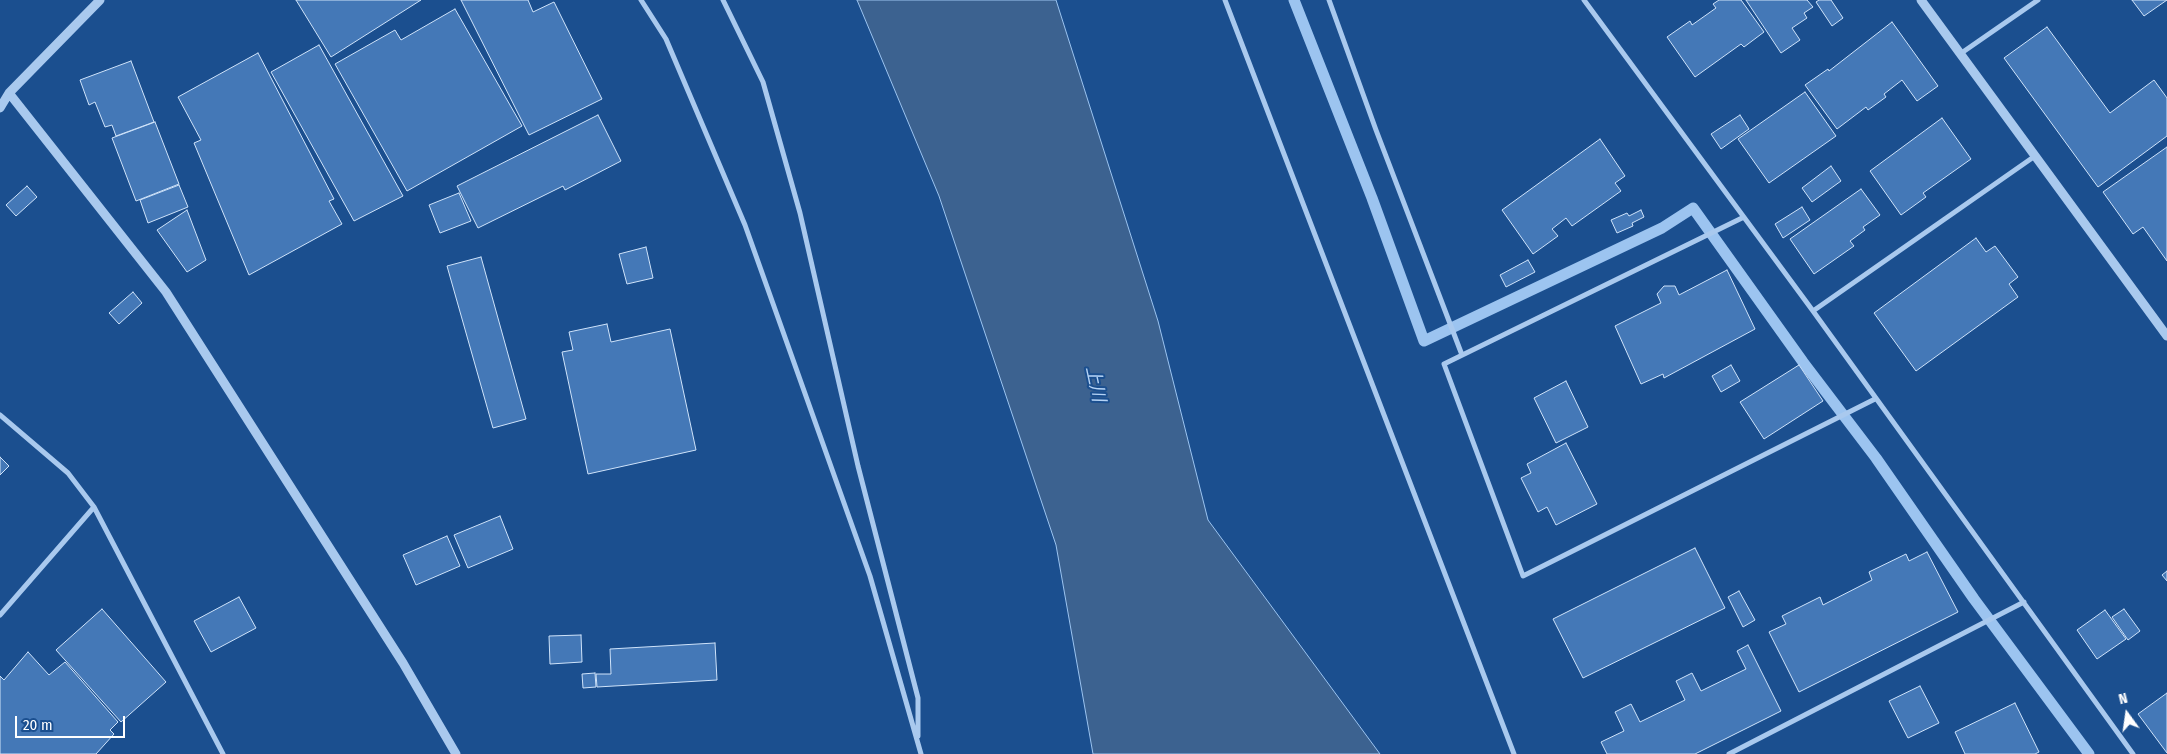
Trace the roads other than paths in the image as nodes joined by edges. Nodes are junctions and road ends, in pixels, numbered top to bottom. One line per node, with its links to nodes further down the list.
1 (641, 0): 22 (street)
2 (723, 0): 22 (street)
3 (1225, 0): 26 (street)
4 (1329, 0): 16 (street)
5 (1584, 0): 13 (street)
6 (1921, 0): 9 (street)
7 (2038, 0): 9 (street)
8 (96, 1): 10 (street)
9 (1960, 54): 12 (street)
10 (9, 93): 11 (street); 24 (street)
11 (0, 108)
12 (2035, 156): 14 (street); 15 (street)
13 (1744, 217): 14 (street); 16 (street)
14 (1813, 311): 17 (street)
15 (2167, 336)
16 (1462, 355): 17 (street)
17 (1876, 399): 20 (street)
18 (0, 415): 19 (street)
19 (94, 507): 21 (street); 23 (street)
20 (2024, 602): 27 (street); 28 (street)
21 (0, 615)
22 (918, 742): 25 (street)
23 (223, 754)
24 (456, 754)
25 (921, 754)
26 (1514, 754)
27 (1729, 754)
28 (2133, 754)

